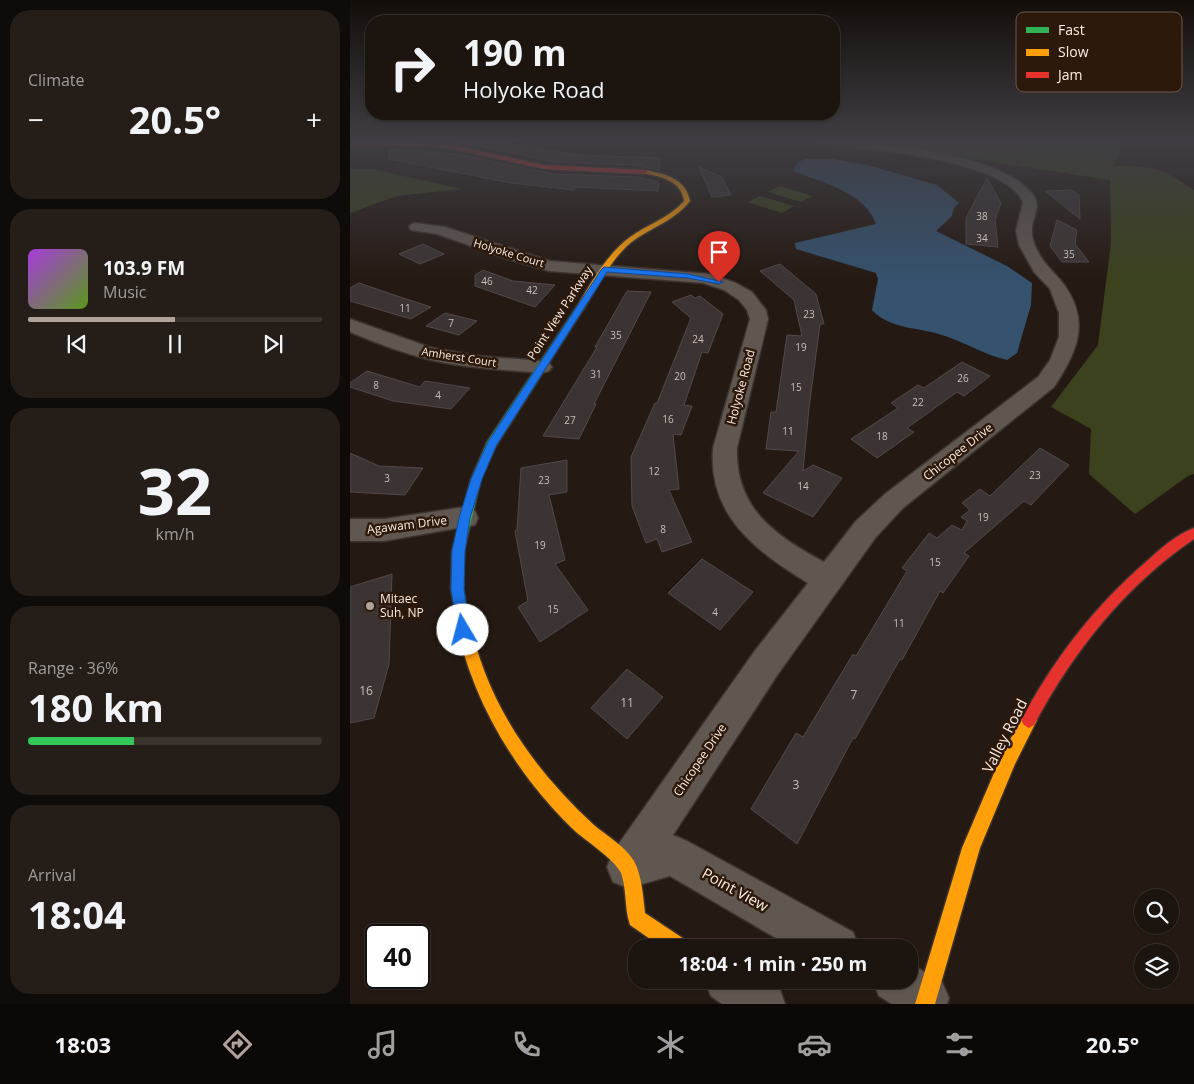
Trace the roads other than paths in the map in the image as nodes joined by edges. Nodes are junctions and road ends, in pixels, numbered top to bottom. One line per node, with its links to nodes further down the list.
1 (682, 187): 4 (street, Point View Parkway)
2 (1017, 187): 10 (street, Chicopee Drive)
3 (416, 227): 4 (street, Holyoke Court)
4 (604, 270): 6 (street, Point View Parkway); 10 (street, Holyoke Road)
5 (350, 325): 6 (street, Amherst Court)
6 (542, 367): 7 (street, Point View Parkway)
7 (465, 518): 8 (street, Agawam Drive); 11 (street, Point View Parkway)
8 (350, 530)
9 (1194, 533): 15 (street, Valley Road)
10 (829, 580): 11 (street, Chicopee Drive)
11 (628, 866): 12 (street); 13 (street, Point View)
12 (667, 939)
13 (821, 939)
14 (740, 989): 16 (street)
15 (915, 994)
16 (762, 1004)

